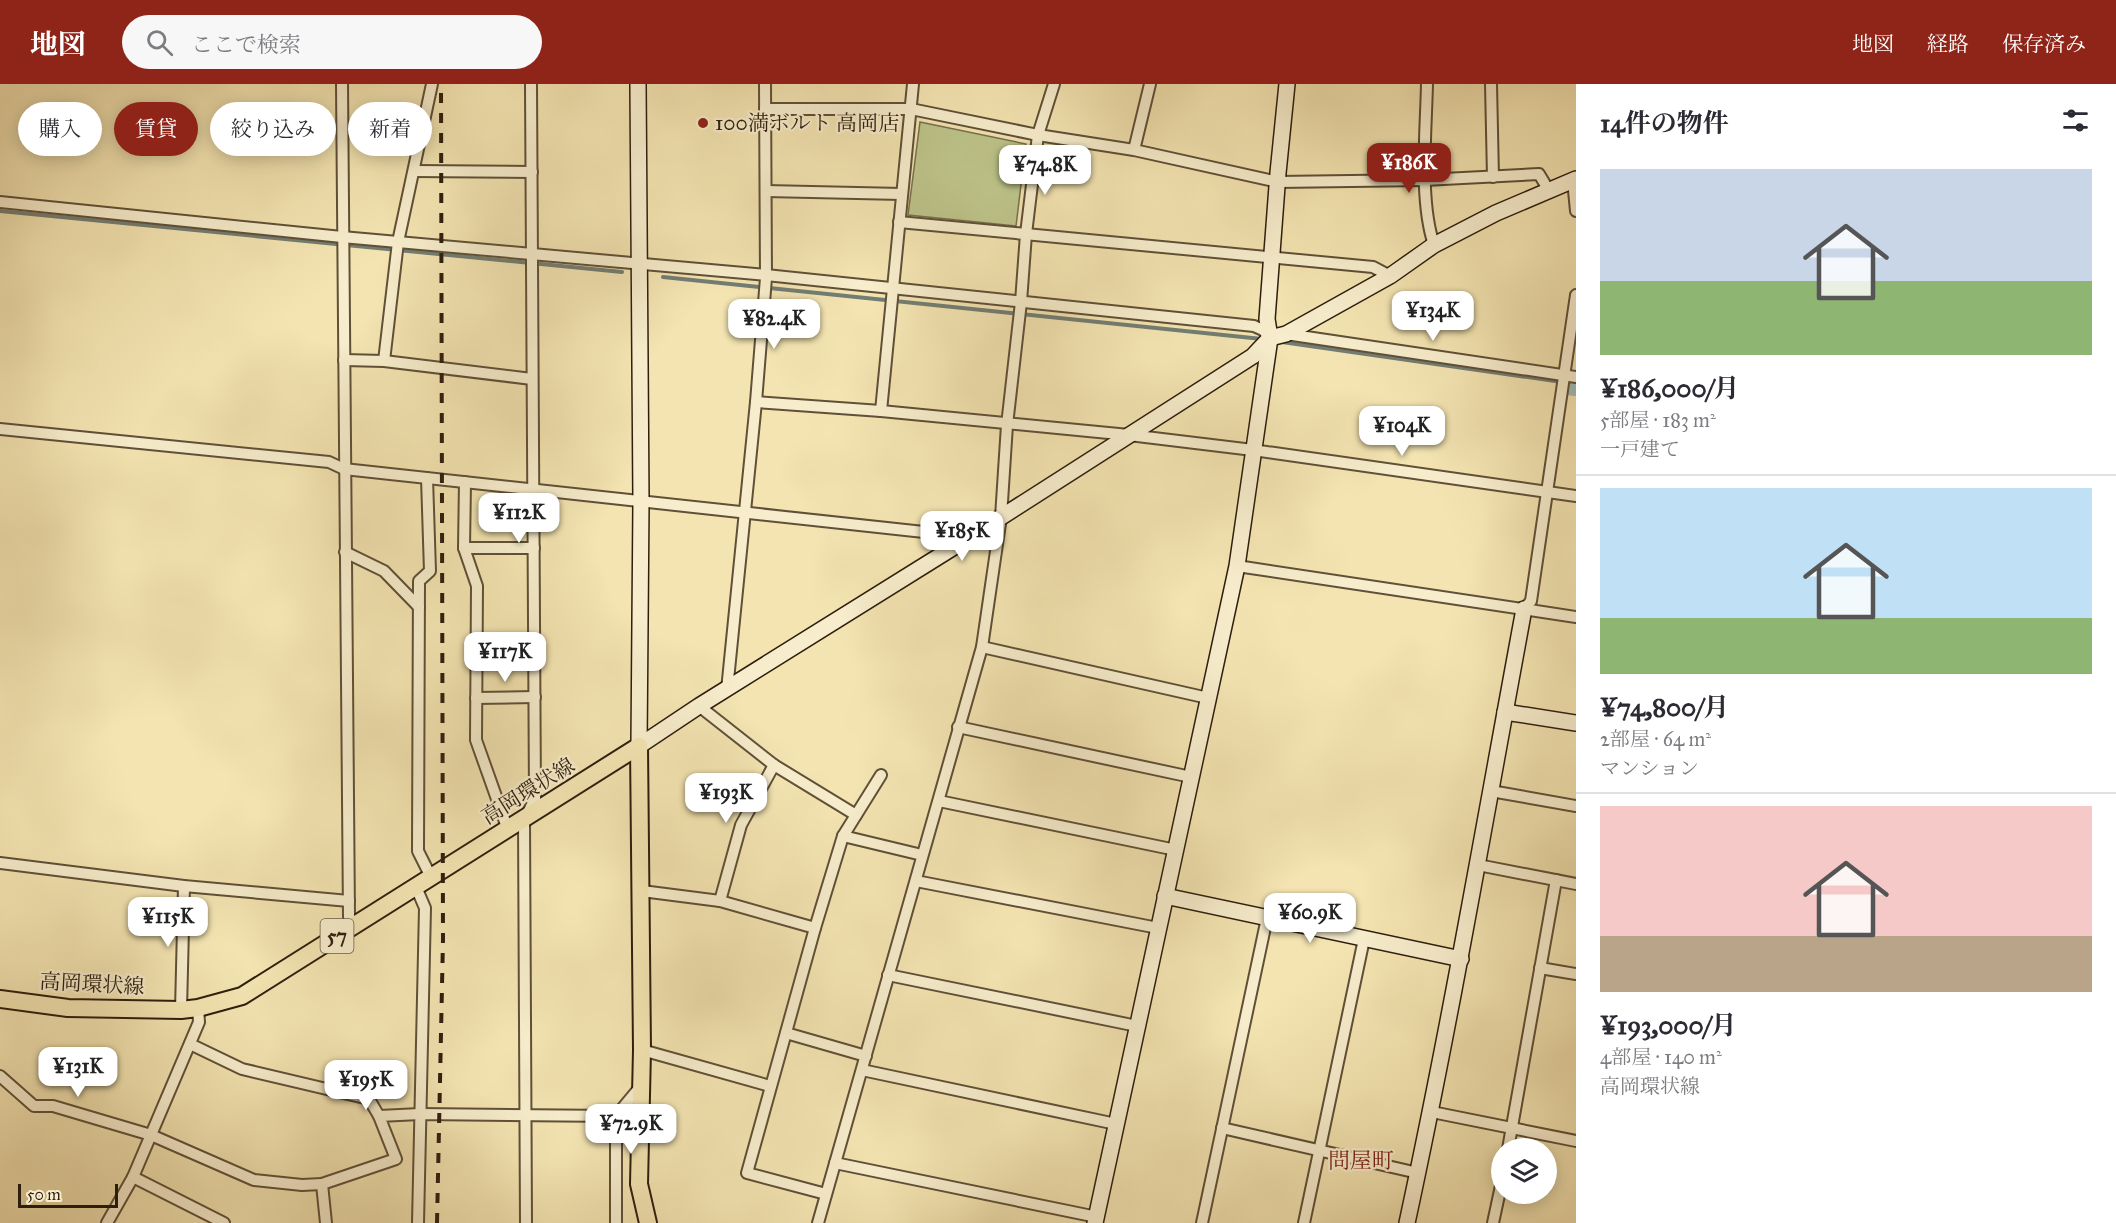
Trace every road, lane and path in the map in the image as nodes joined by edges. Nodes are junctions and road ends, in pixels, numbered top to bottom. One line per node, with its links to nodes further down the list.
1 (342, 84): 2 (street); 30 (street)
2 (353, 84)
3 (432, 84): 17 (street)
4 (531, 84): 18 (street)
5 (638, 84): 35 (street)
6 (765, 84): 13 (street)
7 (913, 84): 14 (street)
8 (1054, 84): 15 (street)
9 (1150, 84): 16 (street)
10 (1287, 84): 22 (street)
11 (1427, 84): 21 (street)
12 (1491, 84): 19 (street)
13 (765, 109): 14 (street); 24 (street)
14 (911, 109): 15 (street); 25 (street)
15 (1038, 135): 16 (street); 29 (street)
16 (1134, 150): 22 (street)
17 (414, 171): 18 (street); 31 (street)
18 (532, 172): 33 (street)
19 (1493, 177): 21 (street); 23 (street)
20 (1574, 179): 23 (street); 27 (street)
21 (1425, 180): 22 (street); 32 (street)
22 (1278, 182): 34 (street)
23 (1548, 189): 32 (street)
24 (766, 191): 25 (street); 37 (street)
25 (902, 194): 28 (street)
26 (0, 202): 30 (street)
27 (1576, 211)
28 (899, 222): 29 (street); 38 (street)
29 (1026, 234): 34 (street); 40 (street)
30 (342, 239): 31 (street); 42 (street)
31 (398, 243): 33 (street); 43 (street)
32 (1434, 245): 36 (street)
33 (533, 256): 35 (street); 45 (street)
34 (1272, 257): 36 (street); 41 (street)
35 (638, 264): 37 (street); 59 (street)
36 (1390, 276): 41 (street)
37 (766, 277): 38 (street); 47 (street)
38 (893, 289): 40 (street); 48 (street)
39 (1576, 295): 46 (street)
40 (1021, 303): 41 (street); 49 (street)
41 (1271, 341): 46 (street); 51 (street); 52 (street)
42 (344, 360): 43 (street); 53 (street)
43 (384, 362): 45 (street)
44 (1576, 377): 46 (street)
45 (532, 379): 56 (street)
46 (1563, 380): 57 (street)
47 (756, 402): 48 (street); 60 (street)
48 (881, 411): 49 (street)
49 (1007, 425): 51 (street); 61 (street)
50 (0, 429): 53 (street)
51 (1129, 435): 52 (street); 61 (street)
52 (1253, 450): 57 (street); 66 (street)
53 (344, 469): 54 (street); 65 (street)
54 (427, 478): 55 (street); 67 (street)
55 (465, 482): 56 (street); 63 (street)
56 (533, 489): 59 (street); 64 (street)
57 (1546, 492): 58 (street); 68 (street)
58 (1576, 496)
59 (641, 501): 60 (street); 79 (street)
60 (744, 514): 62 (street); 71 (street)
61 (1001, 517): 62 (street); 70 (street)
62 (970, 537): 71 (street)
63 (464, 548): 64 (street); 73 (street)
64 (534, 548): 72 (street)
65 (345, 552): 67 (street); 102 (street)
66 (1237, 566): 68 (street); 74 (street)
67 (419, 607): 94 (street)
68 (1524, 609): 69 (street); 76 (street)
69 (1576, 617)
70 (982, 647): 74 (street); 78 (street)
71 (727, 690): 75 (street)
72 (535, 697): 73 (street); 87 (street)
73 (476, 698): 88 (street)
74 (1208, 698): 82 (street)
75 (699, 706): 79 (street); 80 (street)
76 (1505, 712): 77 (street); 83 (street)
77 (1576, 723)
78 (958, 727): 82 (street); 84 (street)
79 (639, 746): 87 (main road, 高岡環状線 / 57); 100 (main road)
80 (774, 765): 86 (street); 103 (street)
81 (881, 775): 86 (street)
82 (1191, 777): 90 (street)
83 (1491, 791): 85 (street); 93 (street)
84 (939, 801): 90 (street); 91 (street)
85 (1576, 806)
86 (856, 815): 89 (street)
87 (524, 820): 88 (main road, 高岡環状線 / 57); 128 (street)
88 (508, 830): 94 (main road, 高岡環状線 / 57)
89 (843, 836): 91 (street); 106 (street)
90 (1176, 850): 101 (street)
91 (922, 855): 96 (street)
92 (0, 863): 98 (street)
93 (1478, 865): 95 (street); 109 (street)
94 (431, 878): 99 (main road, 高岡環状線 / 57)
95 (1556, 880): 97 (street); 110 (street)
96 (916, 881): 107 (street); 112 (street)
97 (1576, 884)
98 (184, 886): 102 (street); 115 (street)
99 (416, 887): 105 (main road, 高岡環状線 / 57); 126 (street)
100 (642, 891): 103 (street); 119 (main road)
101 (1165, 896): 104 (street); 107 (street)
102 (349, 901): 105 (street)
103 (720, 901): 106 (street)
104 (1267, 918): 108 (street); 131 (street)
105 (354, 925): 114 (main road, 高岡環状線 / 57)
106 (815, 928): 117 (street)
107 (1158, 928): 116 (street)
108 (1364, 939): 109 (street); 136 (street)
109 (1461, 959): 125 (street)
110 (1540, 968): 111 (street); 132 (street)
111 (1576, 974)
112 (888, 975): 116 (street); 120 (street)
113 (0, 999): 115 (main road, 高岡環状線 / 57)
114 (198, 1008): 115 (main road, 高岡環状線 / 57); 118 (street)
115 (181, 1010)
116 (1137, 1026): 130 (street)
117 (786, 1033): 120 (street); 124 (street)
118 (190, 1044): 127 (street); 133 (street)
119 (642, 1050): 123 (main road); 124 (street)
120 (866, 1056): 121 (street)
121 (862, 1070): 130 (street); 137 (street)
122 (0, 1076): 133 (street)
123 (641, 1086): 129 (street); 150 (main road)
124 (770, 1086): 141 (street)
125 (1432, 1112): 132 (street); 138 (street)
126 (420, 1114): 127 (street); 128 (street); 147 (street)
127 (379, 1116): 140 (street)
128 (525, 1116): 129 (street); 148 (street)
129 (616, 1116): 149 (street)
130 (1116, 1124): 143 (street)
131 (1222, 1128): 136 (street); 152 (street)
132 (1512, 1129): 134 (street); 135 (street)
133 (151, 1135): 139 (street); 140 (street)
134 (1510, 1138)
135 (1576, 1141)
136 (1320, 1149): 138 (street); 153 (street)
137 (835, 1163): 141 (street); 143 (street)
138 (1418, 1173): 154 (street)
139 (133, 1176): 144 (street); 145 (street)
140 (321, 1184): 146 (street)
141 (826, 1194): 151 (street)
142 (1497, 1204): 155 (street)
143 (1096, 1220)
144 (107, 1223)
145 (224, 1223)
146 (326, 1223)
147 (418, 1223)
148 (526, 1223)
149 (616, 1223)
150 (648, 1223)
151 (818, 1223)
152 (1202, 1223)
153 (1304, 1223)
154 (1407, 1223)
155 (1493, 1223)

